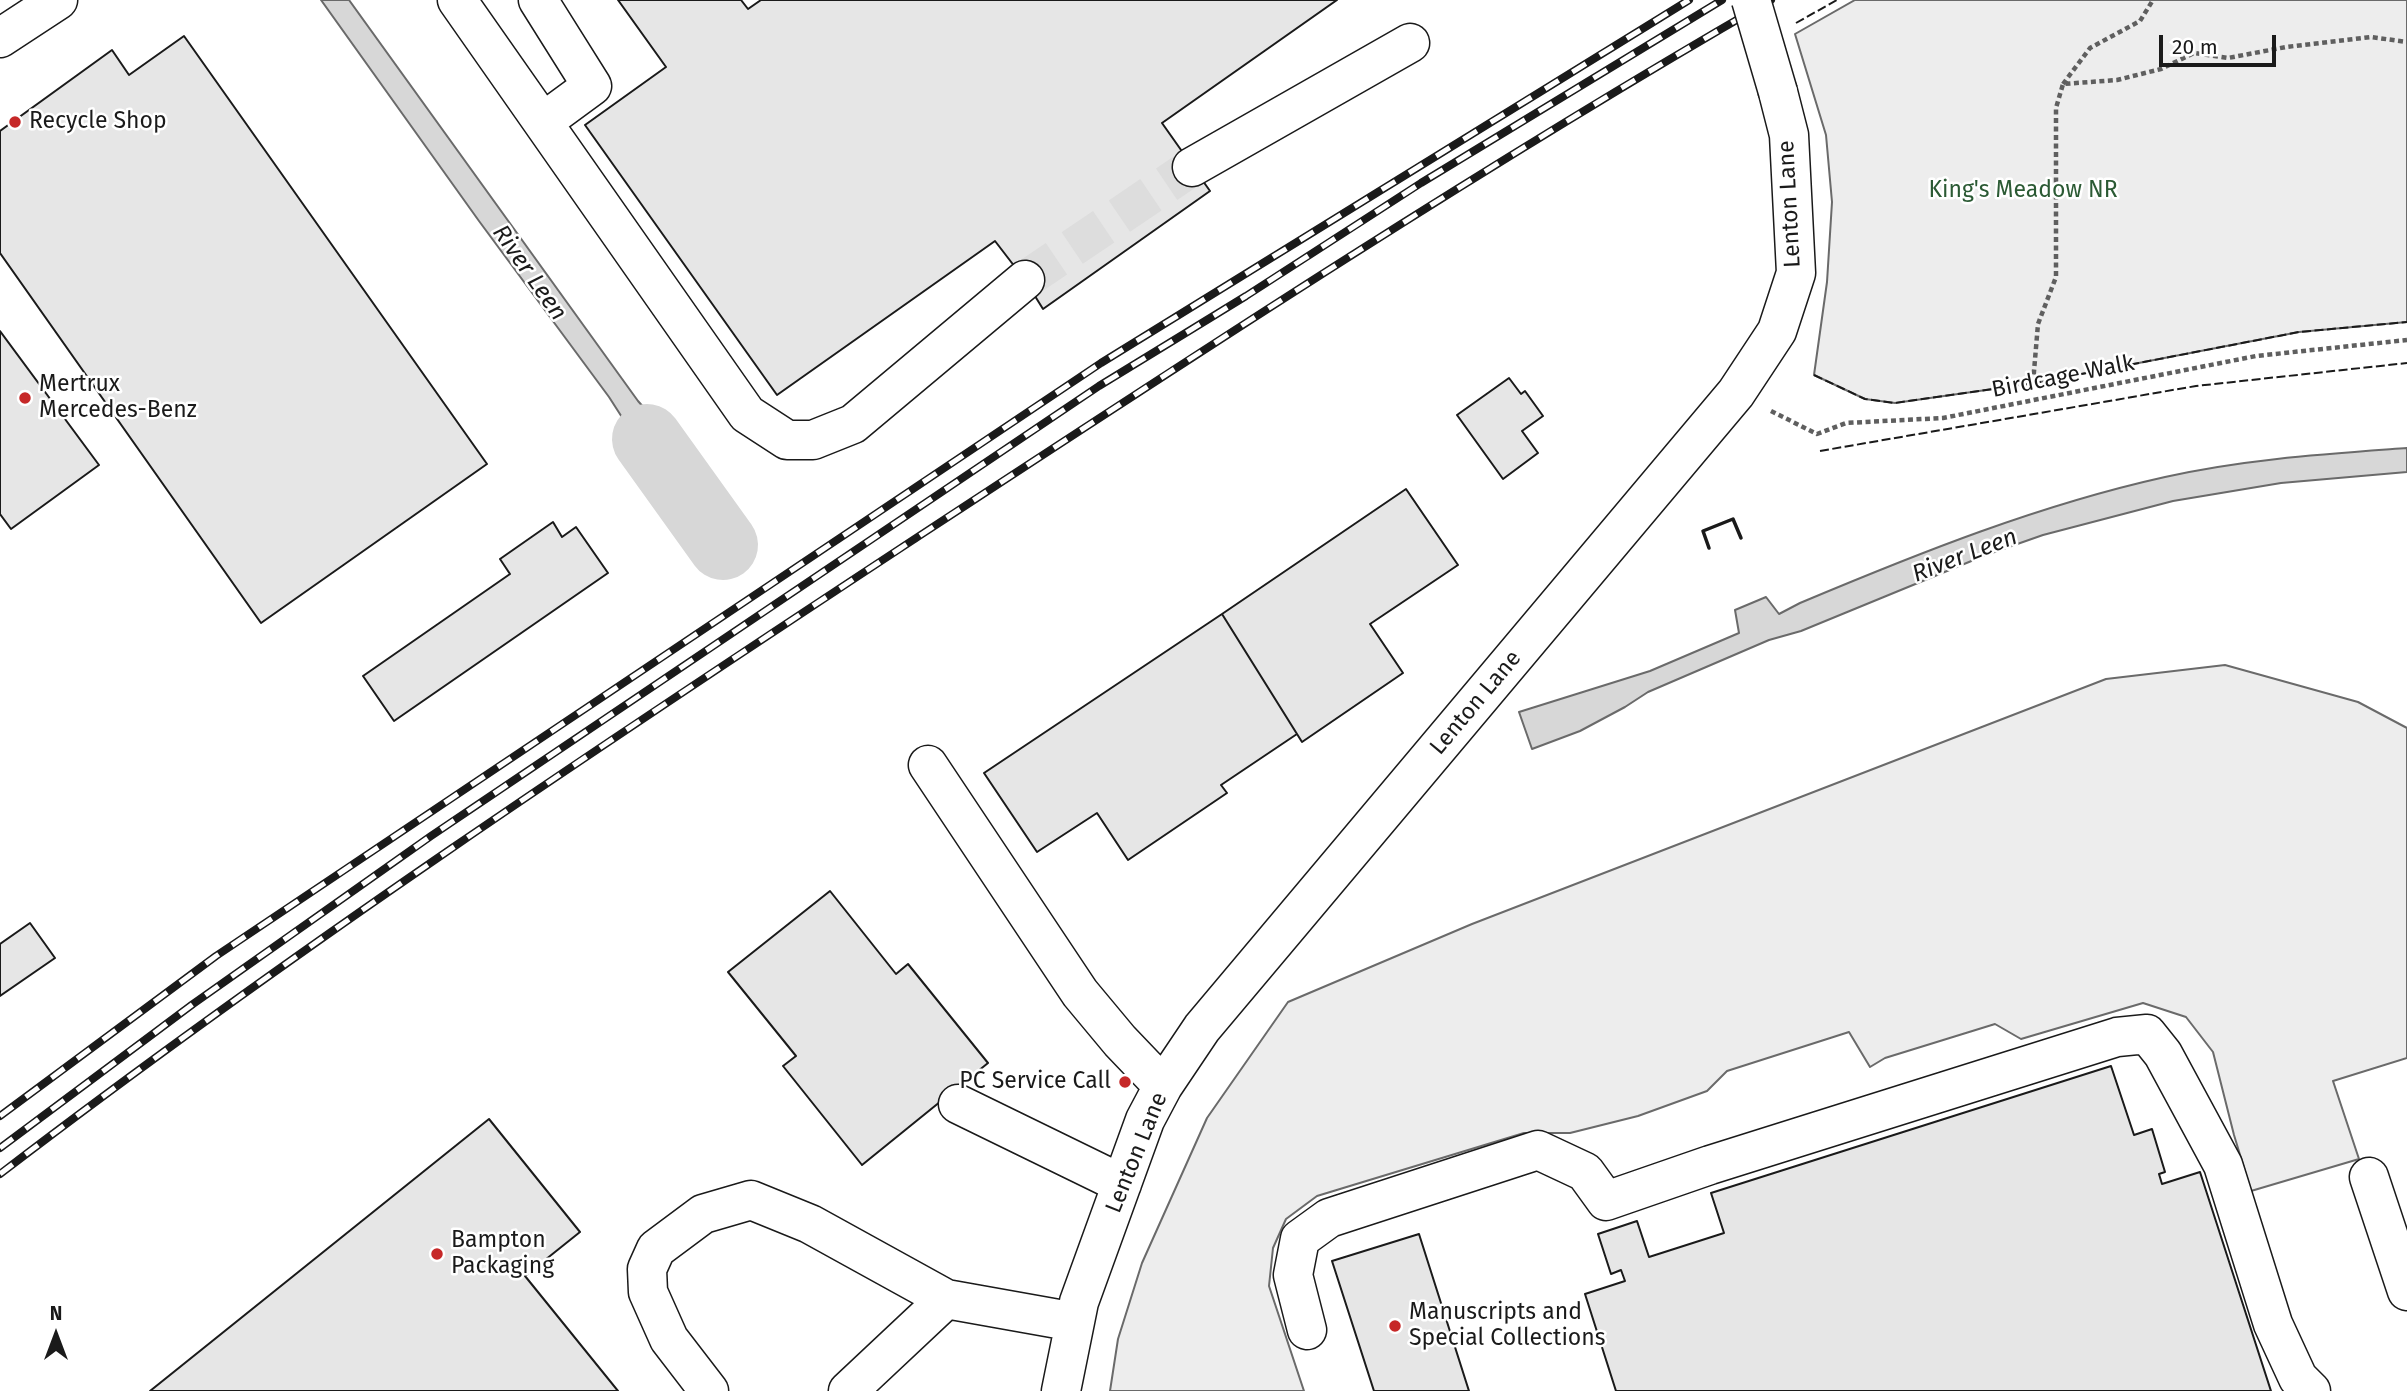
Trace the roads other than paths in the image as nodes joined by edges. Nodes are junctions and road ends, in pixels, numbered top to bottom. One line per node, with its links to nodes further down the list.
1 (58, 0): 5 (street)
2 (457, 0): 7 (street)
3 (538, 0): 7 (street)
4 (1751, 0): 11 (street, Lenton Lane, bridge)
5 (0, 38)
6 (1410, 43): 8 (street)
7 (543, 122): 9 (street)
8 (1192, 167)
9 (1025, 280)
10 (928, 765): 11 (street)
11 (1163, 1086): 14 (street, Lenton Lane)
12 (958, 1104): 14 (street)
13 (2369, 1177): 15 (street)
14 (1122, 1184): 17 (street, Lenton Lane)
15 (2407, 1292)
16 (946, 1299): 17 (street); 19 (street); 20 (street)
17 (1075, 1322): 21 (street, Lenton Lane)
18 (1307, 1330): 22 (street)
19 (709, 1391)
20 (848, 1391)
21 (1061, 1391)
22 (2311, 1391)

